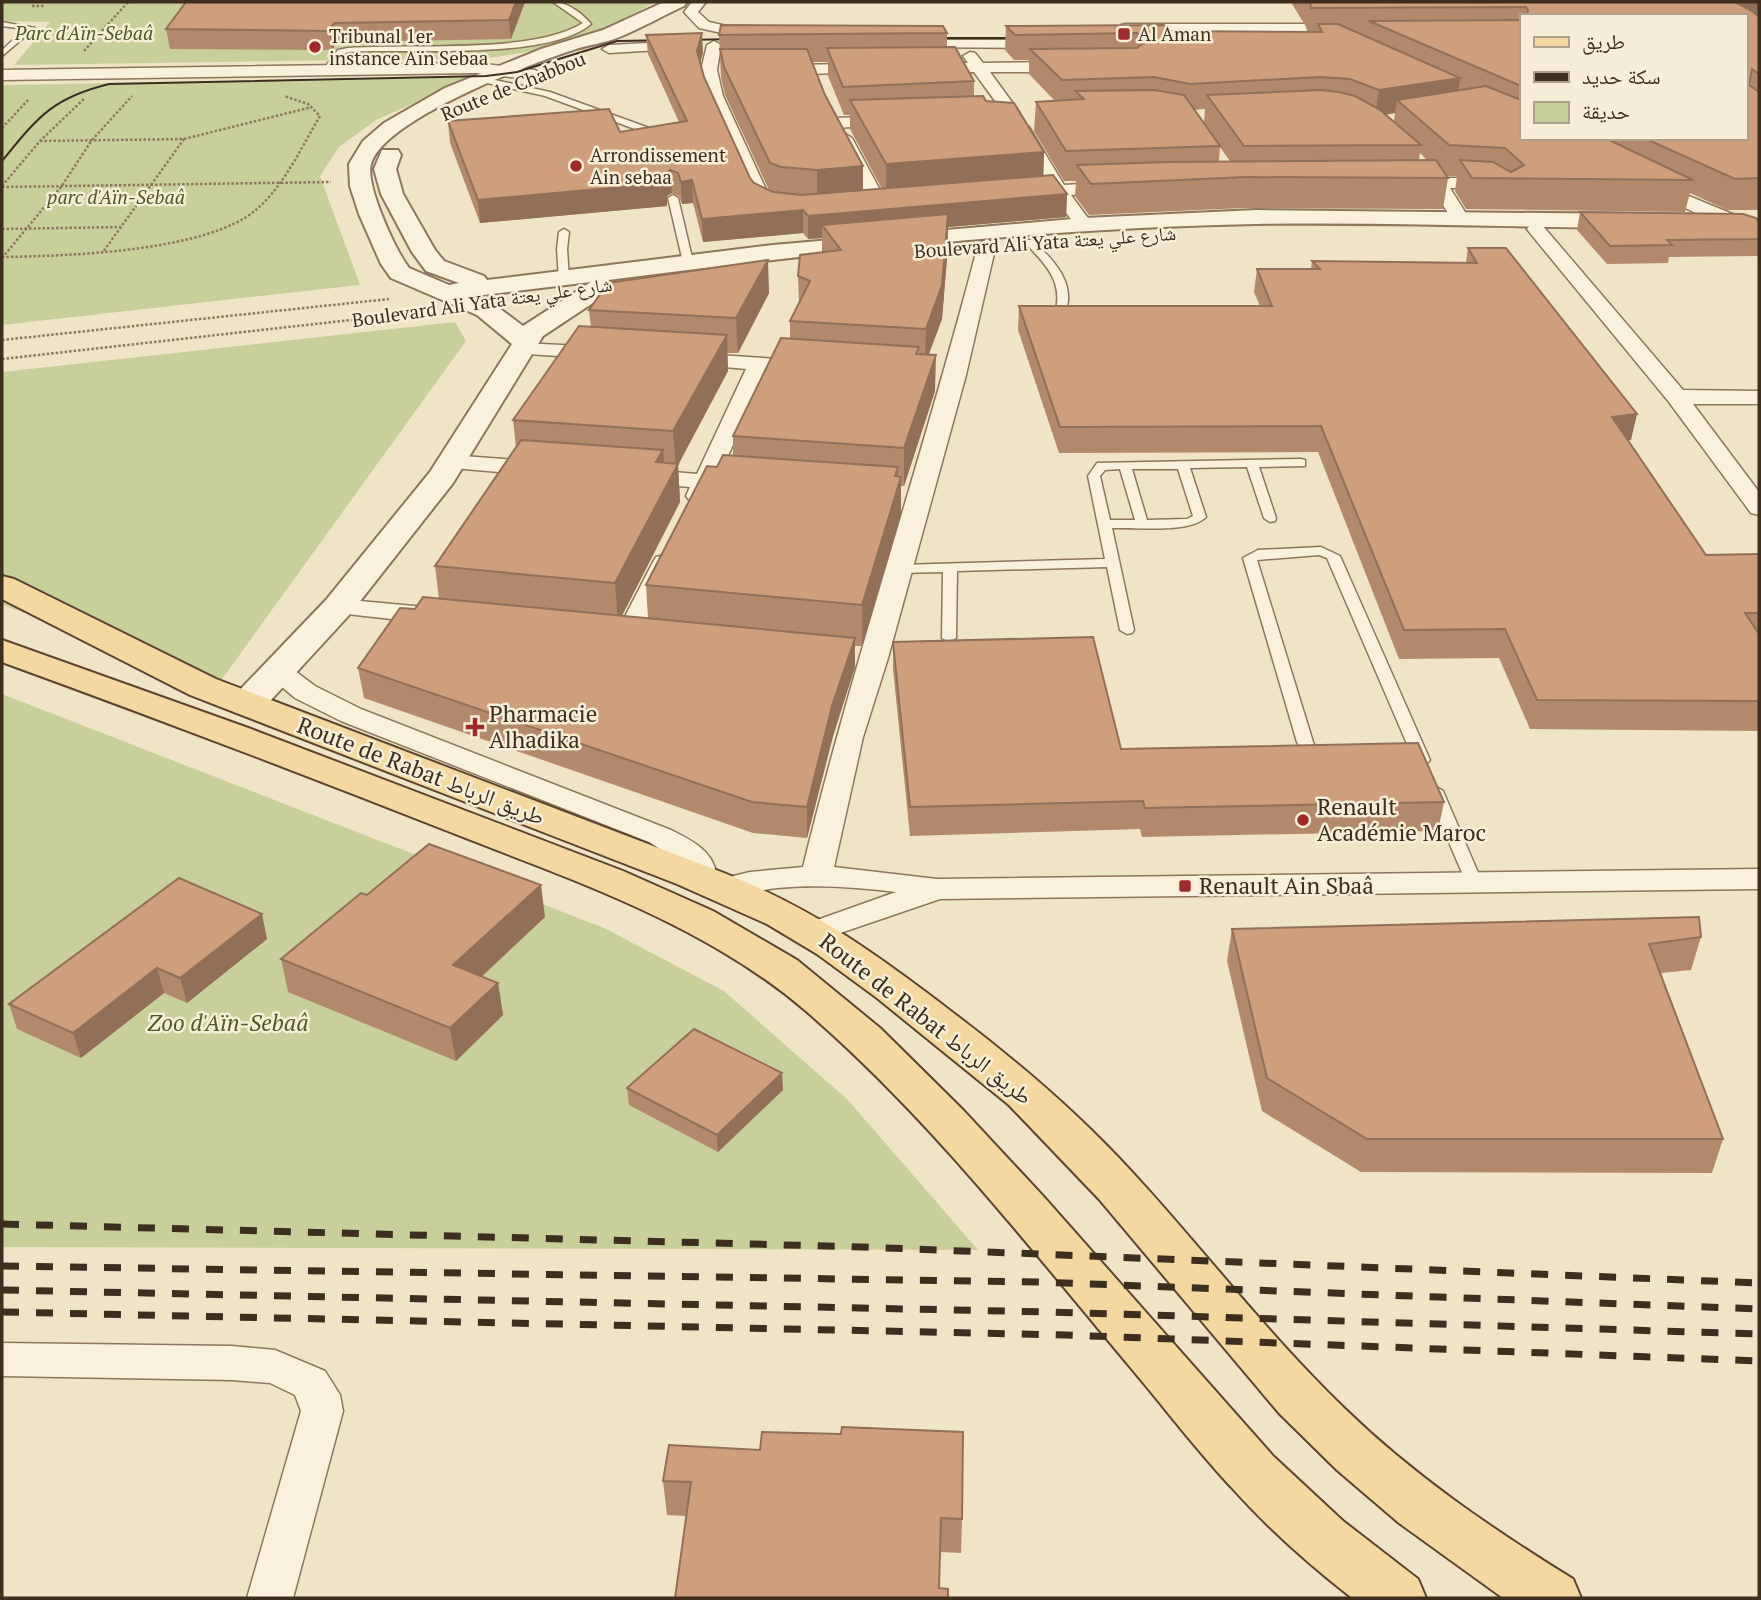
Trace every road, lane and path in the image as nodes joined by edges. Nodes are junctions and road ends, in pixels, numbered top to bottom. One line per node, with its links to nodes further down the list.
1 (128, 2): 17 (path)
2 (556, 2): 24 (lane)
3 (678, 2): 12 (street)
4 (699, 2): 10 (street, Route de Chabbou); 11 (street)
5 (1286, 10): 8 (street)
6 (2, 24): 18 (lane)
7 (1115, 28): 8 (street)
8 (1297, 28): 13 (street)
9 (1051, 29): 15 (street)
10 (646, 32): 11 (street); 12 (street, Route de Chabbou)
11 (741, 36): 14 (street)
12 (611, 41): 14 (street); 27 (street, Route de Chabbou); 27 (street, Route de Chabbou)
13 (1124, 43)
14 (714, 44): 55 (street)
15 (962, 44): 16 (street); 21 (street)
16 (1060, 44)
17 (83, 53)
18 (2, 54)
19 (1083, 67): 21 (street)
20 (916, 68): 21 (street)
21 (979, 68): 51 (street)
22 (815, 69): 23 (street); 25 (street); 29 (street)
23 (878, 69)
24 (327, 70): 26 (street); 27 (street)
25 (757, 70)
26 (2, 75)
27 (505, 77): 39 (lane); 43 (street, Route de Chabbou); 75 (street, Route de Chabbou)
28 (134, 87): 30 (path)
29 (823, 91)
30 (132, 95): 32 (path); 38 (path)
31 (281, 95): 34 (path)
32 (121, 96)
33 (30, 98): 36 (path)
34 (312, 107): 37 (path); 46 (path)
35 (906, 120): 54 (street)
36 (2, 128)
37 (184, 139): 38 (path); 47 (path)
38 (92, 140): 40 (path); 50 (path)
39 (643, 140)
40 (40, 141)
41 (1413, 162): 45 (street)
42 (1629, 175): 58 (street)
43 (360, 180): 46 (path); 74 (street)
44 (1392, 183): 45 (street)
45 (1438, 183): 56 (street); 57 (street)
46 (279, 184): 47 (path); 69 (path)
47 (154, 185): 50 (path); 61 (path)
48 (1138, 186): 51 (street)
49 (2, 187): 50 (path)
50 (61, 187): 63 (path)
51 (1058, 189): 52 (street); 60 (street)
52 (1003, 194)
53 (673, 198): 71 (lane)
54 (856, 205)
55 (802, 210)
56 (1524, 213): 57 (street, Boulevard Ali Yata شارع علي يعتة); 58 (street, Boulevard Ali Yata شارع علي يعتة); 67 (street, Boulevard Ali Yata شارع علي يعتة); 87 (street)
57 (1461, 220): 60 (street, Boulevard Ali Yata شارع علي يعتة)
58 (1730, 221): 59 (street, Boulevard Ali Yata شارع علي يعتة); 65 (street)
59 (1759, 222)
60 (1084, 225): 71 (street, Boulevard Ali Yata شارع علي يعتة)
61 (122, 228): 63 (path); 69 (path)
62 (2, 229): 63 (path)
63 (24, 229): 70 (path)
64 (1696, 231): 65 (street)
65 (1759, 231)
66 (564, 232): 72 (lane)
67 (1029, 242): 68 (street, Boulevard Ali Yata شارع علي يعتة); 77 (lane)
68 (987, 245): 73 (street, Boulevard Ali Yata شارع علي يعتة); 86 (street)
69 (102, 253): 70 (path)
70 (2, 258)
71 (688, 262): 72 (street, Boulevard Ali Yata شارع علي يعتة)
72 (564, 279): 75 (street, Boulevard Ali Yata شارع علي يعتة)
73 (603, 286): 76 (street, Boulevard Ali Yata شارع علي يعتة); 79 (street)
74 (443, 293): 75 (street, Boulevard Ali Yata شارع علي يعتة); 78 (path, Boulevard Ali Yata شارع علي يعتة)
75 (486, 296): 76 (street, Boulevard Ali Yata شارع علي يعتة); 79 (street, Route de Chabbou); 82 (path, Boulevard Ali Yata شارع علي يعتة)
76 (520, 299): 79 (street)
77 (1060, 313)
78 (2, 340)
79 (526, 340): 80 (street); 89 (street)
80 (616, 354)
81 (668, 357): 83 (street)
82 (2, 359)
83 (759, 364): 84 (street); 96 (street)
84 (823, 368)
85 (928, 374): 86 (street)
86 (955, 375): 99 (street)
87 (1677, 397): 88 (street); 100 (street)
88 (1759, 397)
89 (450, 462): 94 (street); 111 (street)
90 (1301, 463): 91 (lane)
91 (1252, 464): 92 (lane); 102 (lane)
92 (1183, 465): 93 (lane); 103 (lane)
93 (1125, 466): 103 (lane); 104 (lane)
94 (568, 471)
95 (623, 475): 96 (street)
96 (706, 481): 97 (street); 101 (street)
97 (759, 485)
98 (893, 495): 99 (street)
99 (920, 498): 108 (street)
100 (1759, 508)
101 (690, 512)
102 (1270, 519)
103 (1142, 523): 104 (lane)
104 (1104, 524): 106 (lane)
105 (674, 543): 116 (street)
106 (1113, 563): 107 (lane); 113 (lane)
107 (950, 567): 108 (lane); 118 (lane)
108 (900, 569): 121 (street)
109 (2, 586): 123 (main road, Route de Rabat طريق الرباط)
110 (2, 604): 123 (main road)
111 (338, 607): 112 (street); 122 (street)
112 (454, 618)
113 (1127, 630)
114 (603, 631): 116 (street)
115 (2, 632): 124 (main road)
116 (629, 634): 117 (street)
117 (657, 636)
118 (949, 638)
119 (2, 650): 124 (main road, Route de Rabat طريق الرباط)
120 (847, 655): 121 (street)
121 (875, 658): 126 (street)
122 (277, 671): 124 (street); 129 (street)
123 (203, 687): 124 (main road, Route de Rabat طريق الرباط)
124 (235, 717): 129 (main road, Route de Rabat طريق الرباط); 134 (main road, Route de Rabat طريق الرباط)
125 (1341, 756): 128 (lane)
126 (816, 876): 129 (street); 130 (street)
127 (1759, 879): 128 (street)
128 (1475, 882): 130 (street)
129 (713, 884): 131 (main road, Route de Rabat طريق الرباط)
130 (937, 889): 131 (street)
131 (814, 932): 135 (main road, Route de Rabat طريق الرباط)
132 (2, 1359): 133 (street)
133 (270, 1598)
134 (1397, 1598)
135 (1552, 1598)

